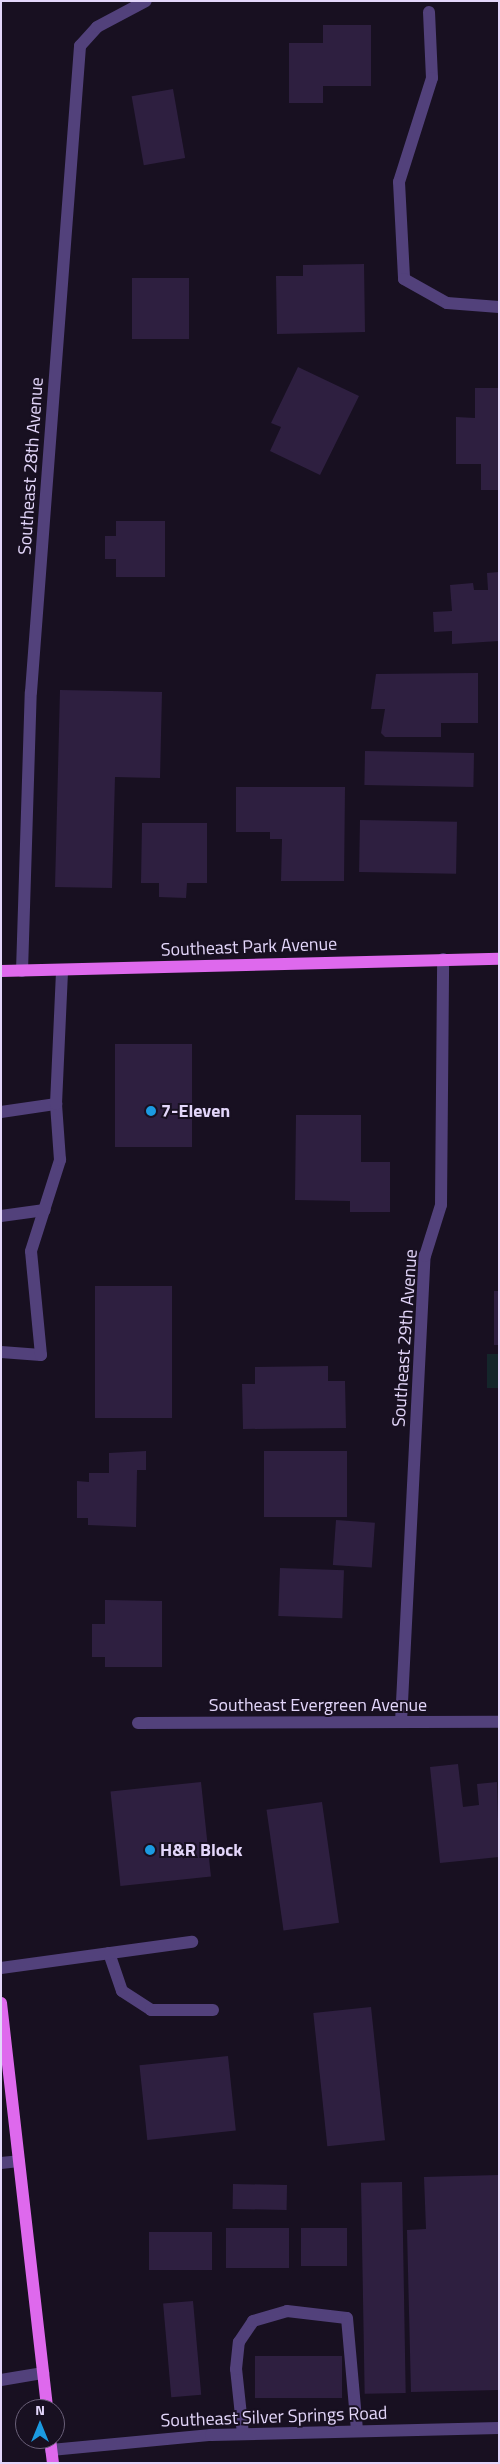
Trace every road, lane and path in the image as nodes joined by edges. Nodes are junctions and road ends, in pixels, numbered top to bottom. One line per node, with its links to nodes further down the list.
1 (146, 1): 7 (street, Southeast 28th Avenue)
2 (429, 12): 3 (street)
3 (499, 307)
4 (443, 959): 5 (main road, Southeast Park Avenue); 6 (main road, Southeast Park Avenue); 14 (street, Southeast 29th Avenue)
5 (499, 960)
6 (62, 970): 7 (main road, Southeast Park Avenue); 9 (street)
7 (22, 971): 8 (main road, Southeast Park Avenue)
8 (1, 972)
9 (56, 1104): 10 (street); 11 (street)
10 (1, 1112)
11 (45, 1210): 12 (street); 13 (street)
12 (1, 1216)
13 (1, 1352)
14 (402, 1722): 15 (street, Southeast Evergreen Avenue); 16 (street, Southeast Evergreen Avenue)
15 (499, 1722)
16 (138, 1723)
17 (192, 1942): 18 (street)
18 (109, 1953): 19 (street); 21 (street)
19 (1, 1968)
20 (1, 2003): 22 (main road)
21 (213, 2010)
22 (19, 2161): 23 (street); 24 (main road)
23 (1, 2162)
24 (43, 2373): 25 (street); 26 (main road)
25 (1, 2380)
26 (46, 2399)
27 (499, 2428): 28 (street, Southeast Silver Springs Road)
28 (356, 2431): 29 (street, Southeast Silver Springs Road); 29 (street)
29 (243, 2434): 30 (street, Southeast Silver Springs Road)
30 (52, 2450)

